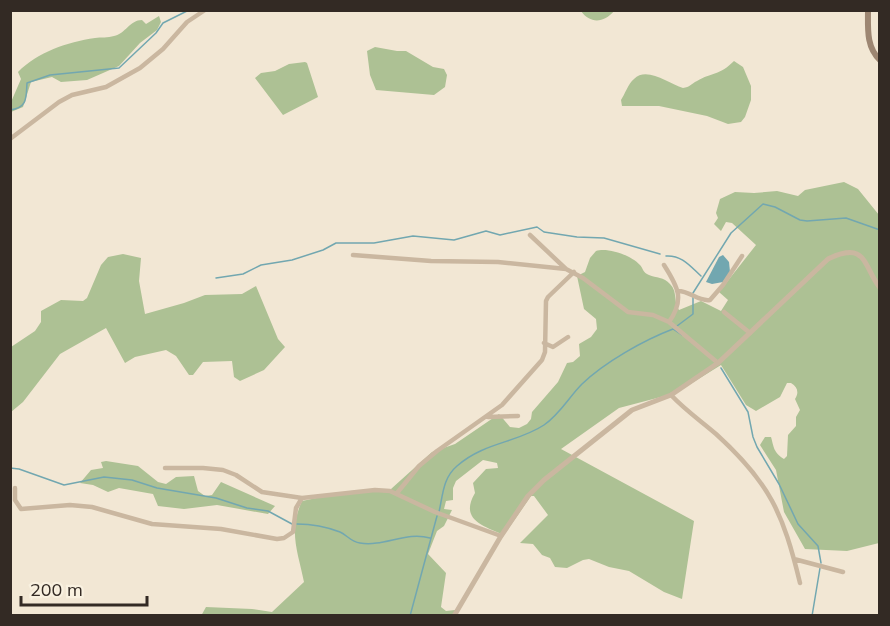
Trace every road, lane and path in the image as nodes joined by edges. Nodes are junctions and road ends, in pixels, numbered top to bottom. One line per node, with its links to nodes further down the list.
1 (205, 10): 4 (street)
2 (868, 10): 3 (main road)
3 (879, 60)
4 (10, 139)
5 (530, 235): 9 (street)
6 (353, 255): 9 (street)
7 (742, 256): 12 (street)
8 (664, 266): 12 (street)
9 (566, 269): 10 (street)
10 (574, 272): 14 (street); 17 (street)
11 (879, 288): 15 (street)
12 (677, 291): 14 (street)
13 (724, 312): 15 (street)
14 (671, 323): 18 (street)
15 (750, 333): 18 (street)
16 (568, 337): 17 (street)
17 (544, 343): 21 (street)
18 (718, 363): 19 (street)
19 (671, 395): 26 (street); 27 (street)
20 (518, 416): 21 (street)
21 (486, 417): 24 (street)
22 (165, 468): 25 (street)
23 (15, 488): 25 (street)
24 (397, 493): 25 (street); 26 (street)
25 (302, 498)
26 (501, 536): 30 (street)
27 (794, 558): 28 (street); 29 (street)
28 (843, 572)
29 (800, 583)
30 (454, 615)

